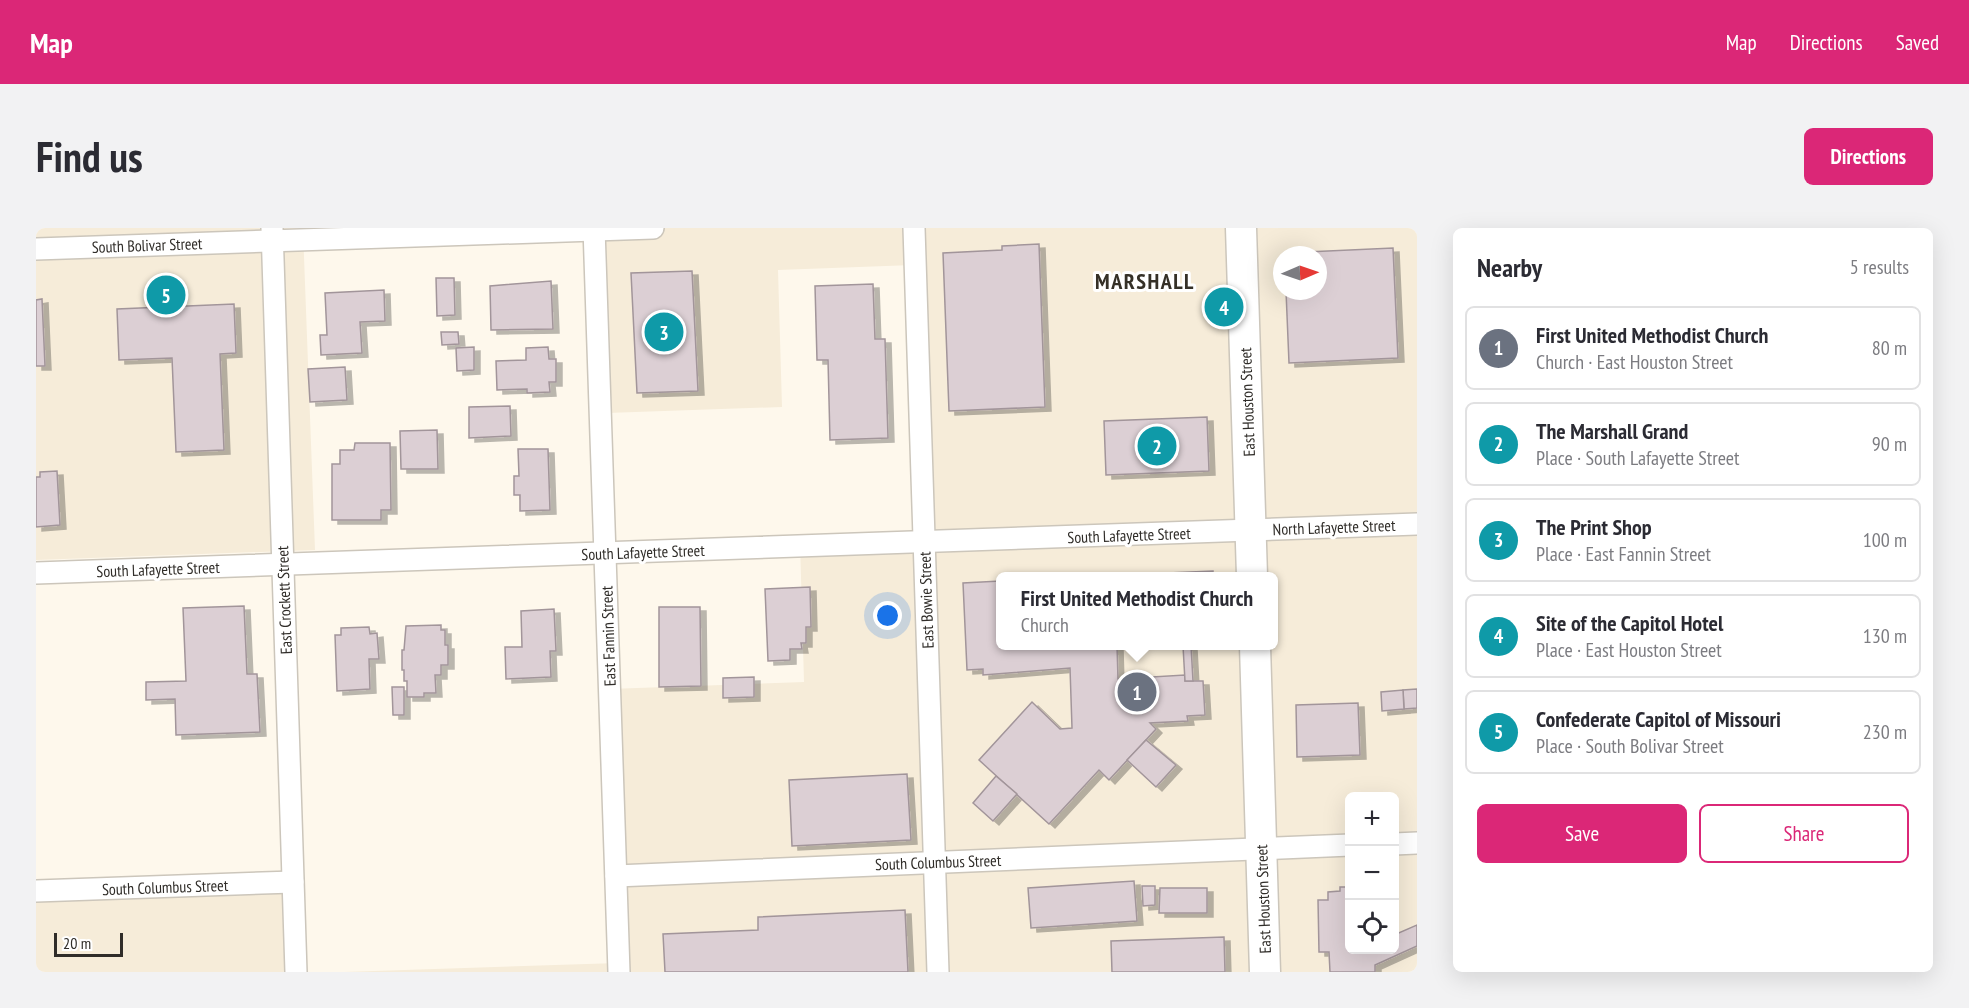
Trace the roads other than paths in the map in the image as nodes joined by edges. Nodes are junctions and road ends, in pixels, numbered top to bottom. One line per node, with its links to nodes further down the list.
1 (653, 228): 4 (street, South Bolivar Street)
2 (914, 228): 9 (street, East Bowie Street)
3 (1241, 228): 8 (main road, East Houston Street)
4 (595, 229): 5 (street, South Bolivar Street); 10 (street, East Fannin Street)
5 (273, 234): 6 (street, South Bolivar Street); 11 (street, East Crockett Street)
6 (36, 249)
7 (1417, 524): 8 (street, North Lafayette Street)
8 (1251, 531): 9 (street, South Lafayette Street); 12 (main road, East Houston Street)
9 (924, 542): 10 (street, South Lafayette Street); 19 (street, East Bowie Street)
10 (605, 554): 11 (street, South Lafayette Street); 20 (street, East Fannin Street)
11 (282, 565): 13 (street, South Lafayette Street); 21 (street, East Crockett Street)
12 (1252, 572)
13 (36, 573)
14 (1255, 650): 18 (main road, East Houston Street)
15 (1417, 843): 16 (street)
16 (1399, 844)
17 (1345, 845): 18 (street, South Columbus Street)
18 (1261, 848): 19 (street, South Columbus Street); 26 (main road, East Houston Street)
19 (935, 862): 20 (street, South Columbus Street); 25 (street, East Bowie Street)
20 (616, 876): 24 (street, East Fannin Street)
21 (293, 882): 22 (street, South Columbus Street); 23 (street, East Crockett Street)
22 (36, 891)
23 (296, 972)
24 (619, 972)
25 (938, 972)
26 (1265, 972)

